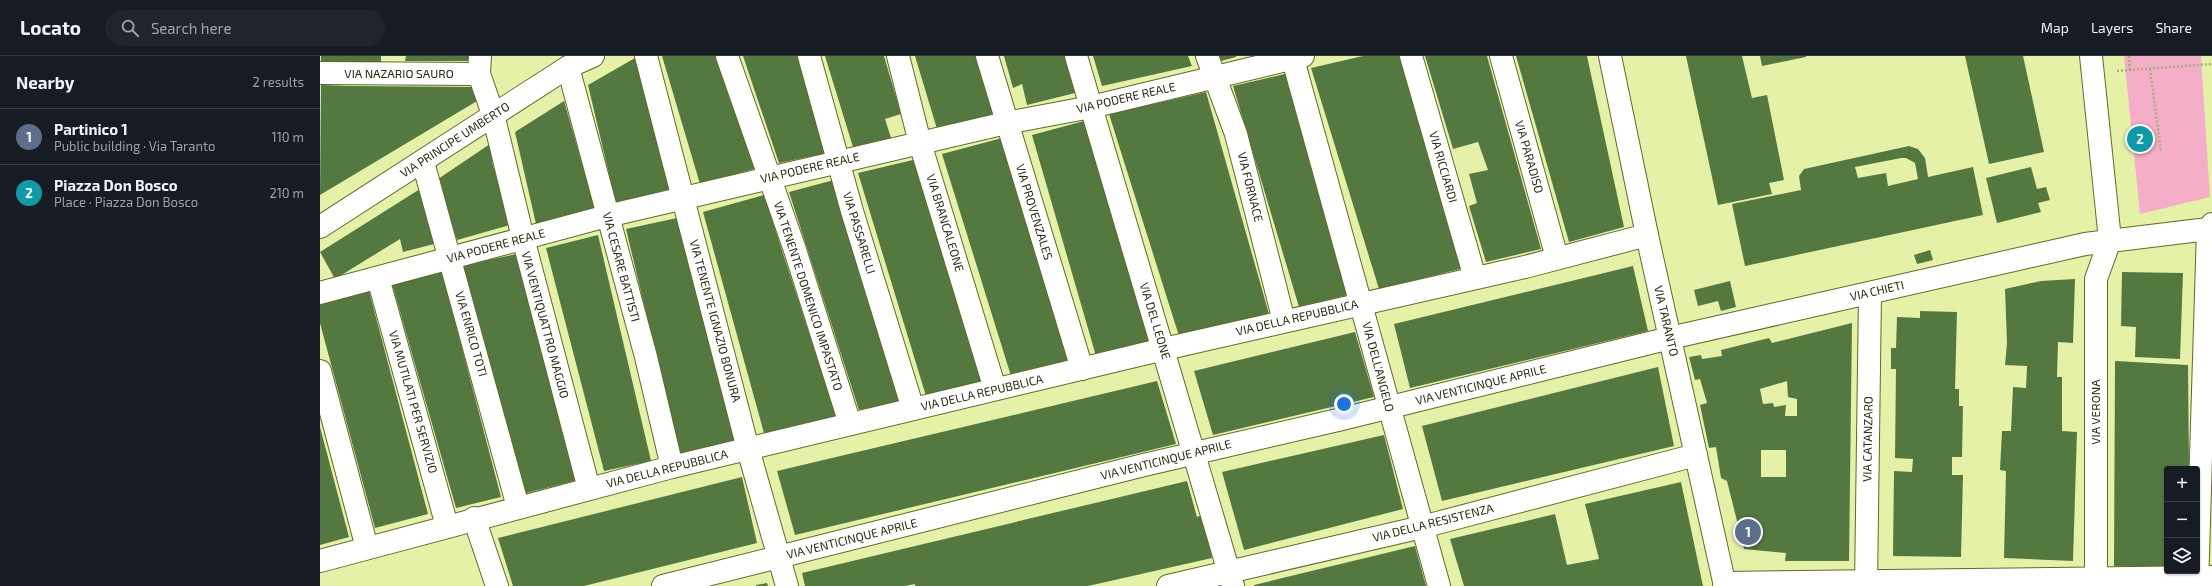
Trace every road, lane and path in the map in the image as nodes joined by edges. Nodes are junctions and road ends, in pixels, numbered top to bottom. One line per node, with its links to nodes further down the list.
1 (592, 56): 18 (street, VIA PRINCIPE UMBERTO)
2 (646, 56): 31 (street, VIA TENENTE IGNAZIO BONURA)
3 (727, 56): 30 (street, VIA TENENTE DOMENICO IMPASTATO)
4 (809, 56): 29 (street, VIA PASSARELLI)
5 (898, 56): 26 (street, VIA BRANCALEONE)
6 (987, 56): 25 (street, VIA PROVENZALES)
7 (1076, 56): 23 (street, VIA DEL LEONE)
8 (1207, 56): 22 (street, VIA FORNACE)
9 (1411, 56): 41 (street, VIA RICCIARDI)
10 (1501, 56): 39 (street, VIA PARADISO)
11 (1610, 56): 35 (street, VIA TARANTO)
12 (2129, 56): 20 (path)
13 (1296, 57): 22 (street, VIA PODERE REALE); 44 (street, VIA DELL'ANGELO)
14 (2212, 64): 19 (path)
15 (390, 65): 16 (street, VIA NAZARIO SAURO); 21 (street, VIA NAZARIO SAURO)
16 (480, 65): 24 (street, VIA VENTIQUATTRO MAGGIO)
17 (2092, 65): 20 (path); 37 (street)
18 (568, 67): 24 (street, VIA PRINCIPE UMBERTO); 32 (street, VIA CESARE BATTISTI)
19 (2150, 69): 20 (path); 27 (path)
20 (2130, 70)
21 (320, 73)
22 (1215, 78): 23 (street, VIA PODERE REALE); 45 (street, VIA FORNACE)
23 (1091, 107): 25 (street, VIA PODERE REALE); 47 (street, VIA DEL LEONE)
24 (493, 114): 28 (street, VIA PRINCIPE UMBERTO); 36 (street, VIA VENTIQUATTRO MAGGIO)
25 (1006, 123): 26 (street, VIA PODERE REALE); 48 (street, VIA PROVENZALES)
26 (920, 143): 29 (street, VIA PODERE REALE); 50 (street, VIA BRANCALEONE)
27 (2161, 151)
28 (423, 162): 33 (street, VIA PRINCIPE UMBERTO); 38 (street, VIA ENRICO TOTI)
29 (838, 162): 30 (street, VIA PODERE REALE); 52 (street, VIA PASSARELLI)
30 (769, 178): 31 (street, VIA PODERE REALE); 53 (street, VIA TENENTE DOMENICO IMPASTATO)
31 (683, 199): 32 (street, VIA PODERE REALE); 54 (street, VIA TENENTE IGNAZIO BONURA)
32 (607, 216): 36 (street, VIA PODERE REALE); 57 (street, VIA CESARE BATTISTI)
33 (320, 227)
34 (2210, 228): 37 (street, VIA CHIETI); 67 (street)
35 (1647, 235): 39 (street, VIA DELLA REPUBBLICA); 46 (street, VIA TARANTO)
36 (523, 238): 38 (street, VIA PODERE REALE); 58 (street, VIA VENTIQUATTRO MAGGIO)
37 (2110, 240): 43 (street, VIA CHIETI); 68 (street, VIA VERONA)
38 (449, 258): 40 (street, VIA PODERE REALE); 59 (street, VIA ENRICO TOTI)
39 (1557, 258): 41 (street, VIA DELLA REPUBBLICA)
40 (378, 278): 42 (street, VIA PODERE REALE); 61 (street, VIA MUTILATI PER SERVIZIO)
41 (1475, 278): 44 (street, VIA DELLA REPUBBLICA)
42 (320, 293)
43 (1870, 293): 46 (street, VIA CHIETI); 69 (street, VIA CATANZARO)
44 (1361, 304): 45 (street, VIA DELLA REPUBBLICA); 51 (street, VIA DELL'ANGELO)
45 (1284, 322): 47 (street, VIA DELLA REPUBBLICA)
46 (1670, 338): 51 (street, VIA VENTICINQUE APRILE); 56 (street, VIA TARANTO)
47 (1164, 349): 48 (street, VIA DELLA REPUBBLICA); 55 (street, VIA DEL LEONE)
48 (1082, 369): 50 (street, VIA DELLA REPUBBLICA)
49 (320, 371): 63 (street)
50 (995, 389): 52 (street, VIA DELLA REPUBBLICA)
51 (1389, 407): 55 (street, VIA VENTICINQUE APRILE); 62 (street, VIA DELL'ANGELO)
52 (913, 409): 53 (street, VIA DELLA REPUBBLICA)
53 (850, 424): 54 (street, VIA DELLA REPUBBLICA)
54 (748, 449): 57 (street, VIA DELLA REPUBBLICA); 64 (street, VIA TENENTE IGNAZIO BONURA)
55 (1194, 453): 64 (street, VIA VENTICINQUE APRILE); 66 (street, VIA DEL LEONE)
56 (1696, 455): 62 (street, VIA DELLA RESISTENZA); 71 (street, VIA TARANTO)
57 (672, 467): 58 (street, VIA DELLA REPUBBLICA)
58 (589, 489): 59 (street, VIA DELLA REPUBBLICA)
59 (518, 507): 60 (street, VIA DELLA REPUBBLICA)
60 (474, 518): 61 (street, VIA DELLA REPUBBLICA); 72 (street)
61 (447, 526): 63 (street, VIA DELLA REPUBBLICA)
62 (1422, 527): 66 (street, VIA DELLA RESISTENZA); 76 (street, VIA DELL'ANGELO)
63 (368, 548): 65 (street, VIA DELLA REPUBBLICA)
64 (780, 557): 73 (street, VIA VENTICINQUE APRILE); 74 (street, VIA TENENTE IGNAZIO BONURA)
65 (320, 561)
66 (1231, 578): 75 (street, VIA DELLA RESISTENZA)
67 (2202, 580): 68 (street)
68 (2096, 582): 70 (street)
69 (1866, 583): 70 (street); 71 (street)
70 (1979, 583)
71 (1725, 584)
72 (496, 586)
73 (663, 586)
74 (787, 586)
75 (1168, 586)
76 (1439, 586)

